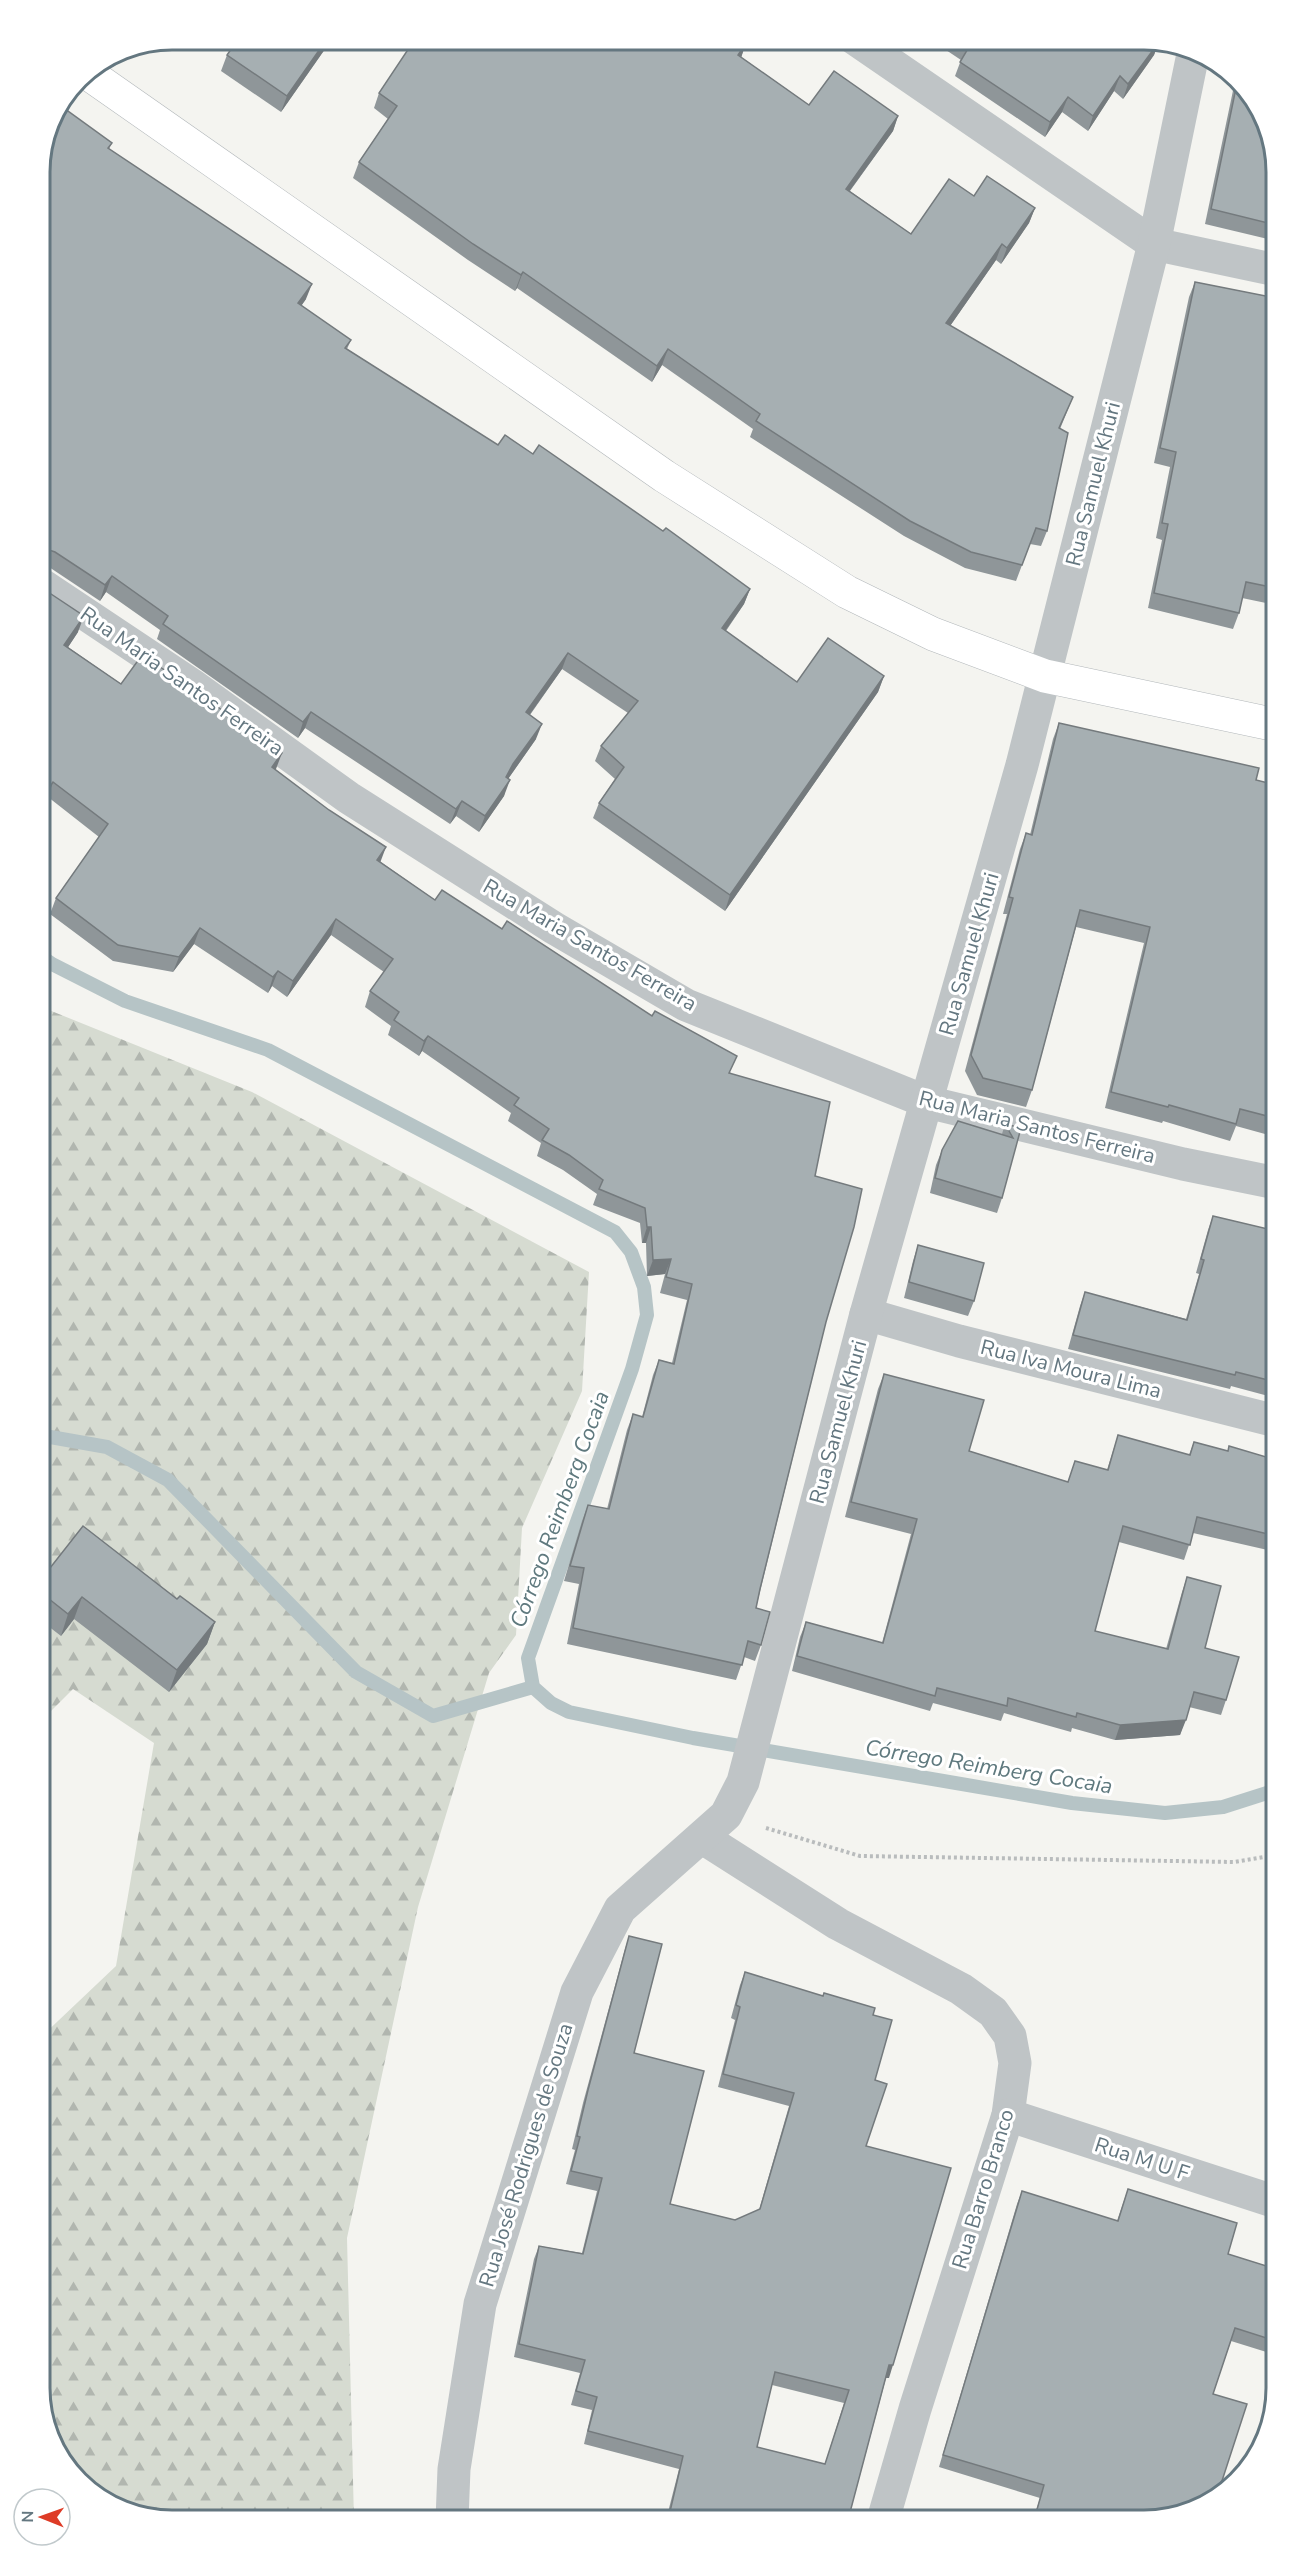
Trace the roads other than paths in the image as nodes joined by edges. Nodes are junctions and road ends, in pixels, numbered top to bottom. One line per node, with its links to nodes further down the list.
1 (871, 50): 4 (street)
2 (1192, 60): 4 (street, Rua Samuel Khuri)
3 (94, 78): 7 (main road)
4 (1154, 244): 5 (street); 7 (street, Rua Samuel Khuri)
5 (1265, 268)
6 (50, 590): 9 (street, Rua Maria Santos Ferreira)
7 (1045, 676): 8 (main road); 9 (street, Rua Samuel Khuri)
8 (1265, 723)
9 (927, 1102): 10 (street, Rua Maria Santos Ferreira); 11 (street, Rua Samuel Khuri)
10 (1265, 1181)
11 (866, 1314): 12 (street, Rua Iva Moura Lima); 13 (street, Rua Samuel Khuri)
12 (1265, 1418)
13 (714, 1826): 14 (street, Rua Barro Branco); 16 (street, Rua José Rodrigues de Souza)
14 (1008, 2115): 15 (street, Rua M U F); 17 (street, Rua Barro Branco)
15 (1265, 2198)
16 (452, 2509)
17 (886, 2510)

